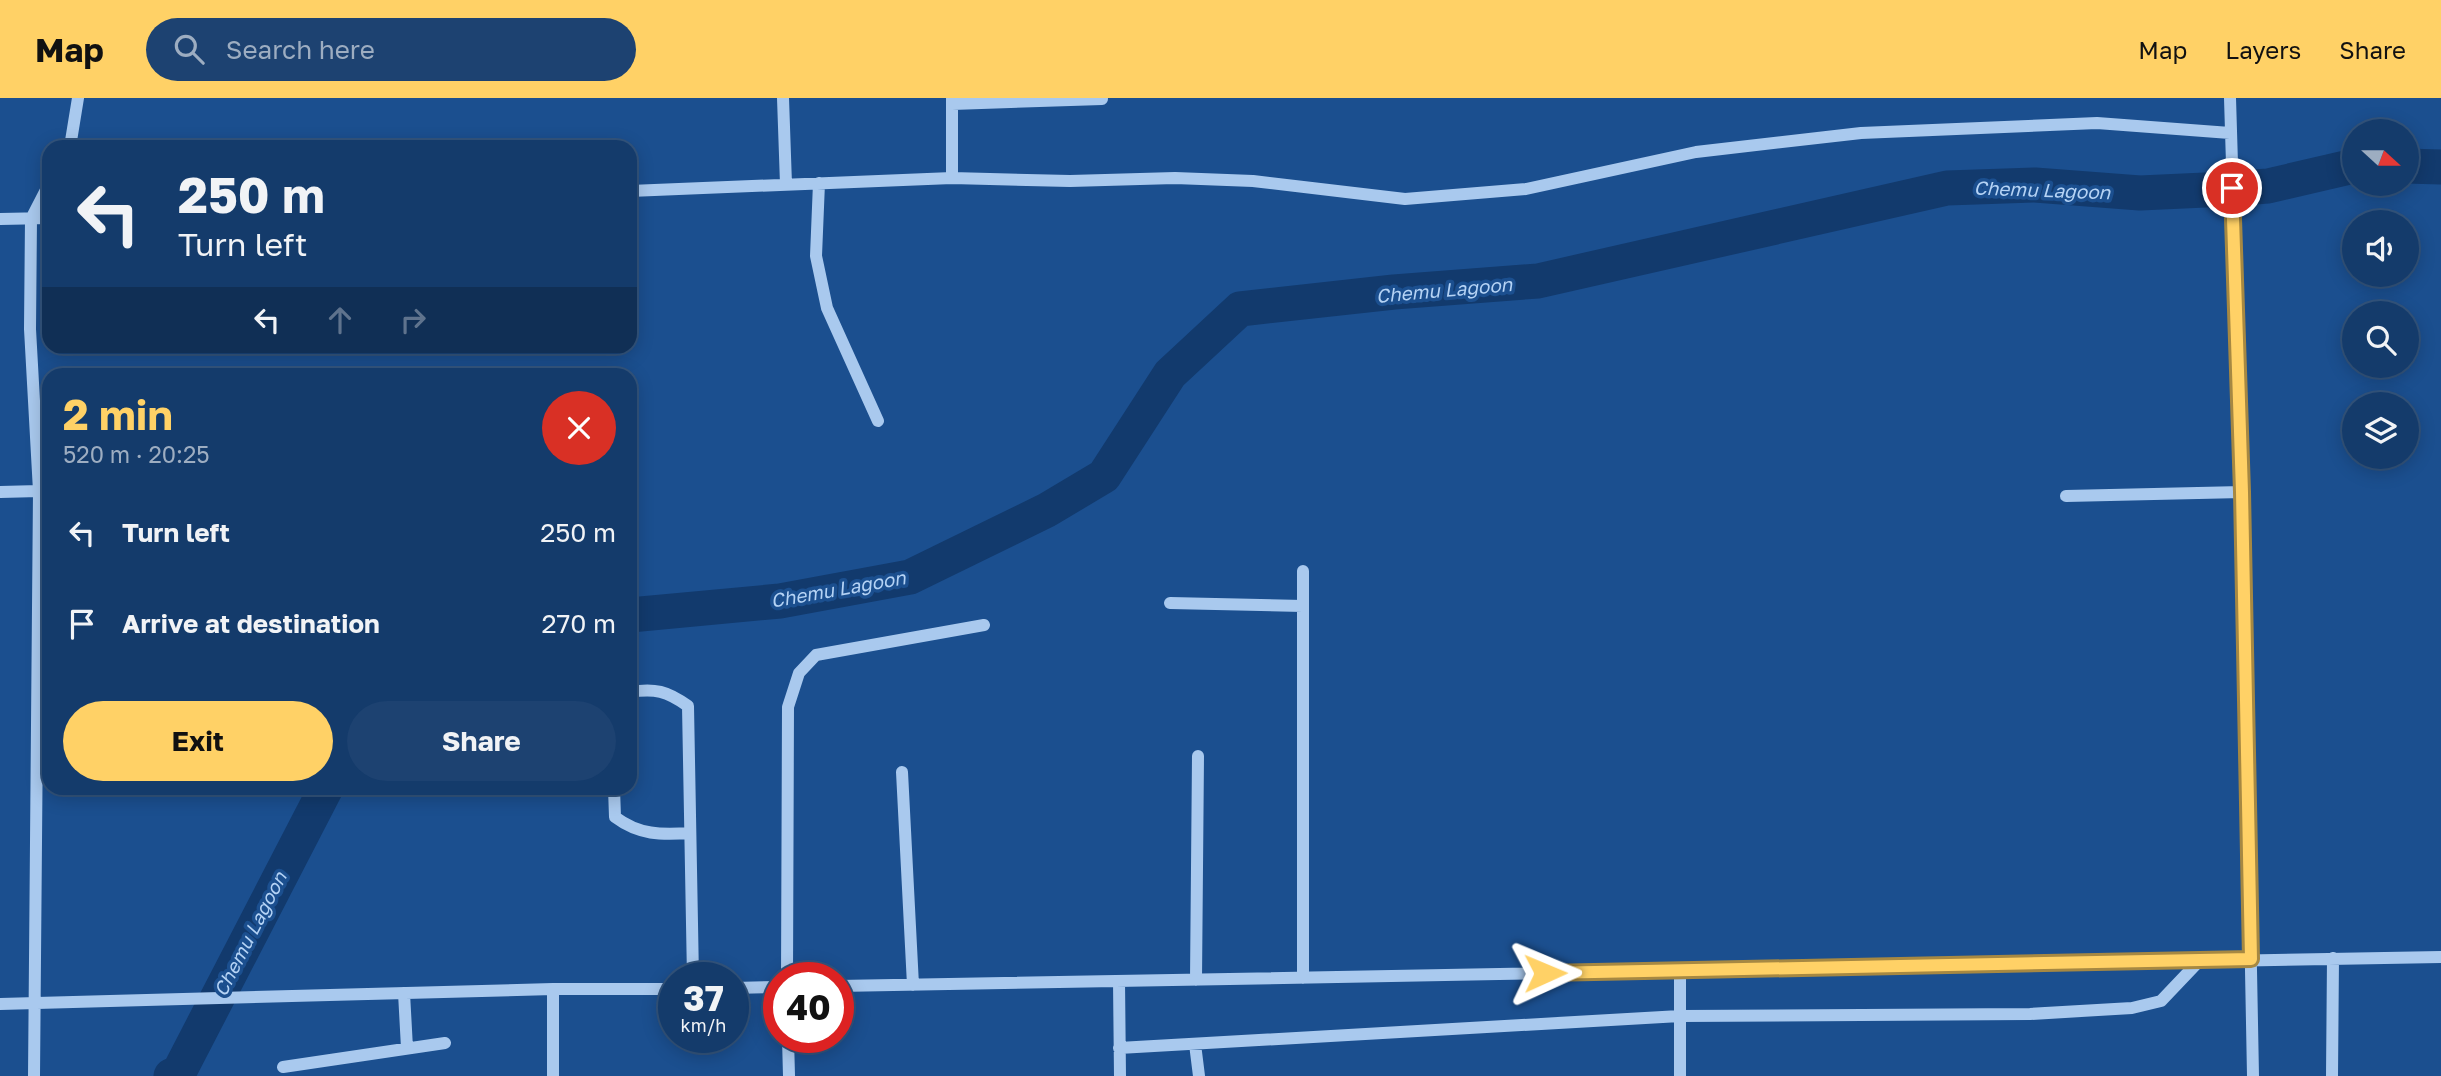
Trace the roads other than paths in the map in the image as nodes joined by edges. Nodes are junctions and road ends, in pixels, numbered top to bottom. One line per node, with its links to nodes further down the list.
1 (78, 98): 7 (street)
2 (783, 98): 10 (street)
3 (2230, 98): 6 (street)
4 (1102, 99): 5 (street)
5 (952, 101): 8 (street)
6 (2230, 133): 8 (street); 19 (street)
7 (71, 140)
8 (952, 178): 9 (street)
9 (820, 183): 10 (street); 16 (street)
10 (786, 184): 11 (street)
11 (637, 191)
12 (42, 198): 15 (street)
13 (42, 218): 15 (street)
14 (0, 219): 15 (street)
15 (31, 219): 17 (street)
16 (877, 421)
17 (39, 491): 18 (street); 46 (street)
18 (0, 492)
19 (2242, 492): 20 (street); 32 (street)
20 (2066, 496)
21 (1303, 571): 23 (street)
22 (1170, 603): 23 (street)
23 (1303, 606): 37 (street)
24 (984, 625): 35 (street)
25 (637, 691): 29 (street)
26 (1198, 756): 38 (street)
27 (902, 772): 40 (street)
28 (614, 795): 29 (street)
29 (690, 834): 34 (street)
30 (2441, 957): 31 (street)
31 (2333, 958): 32 (street); 61 (street)
32 (2251, 959): 33 (street); 60 (street)
33 (2200, 960): 36 (street); 47 (street)
34 (693, 962)
35 (787, 962)
36 (1680, 971): 37 (street); 47 (street)
37 (1303, 978): 38 (street)
38 (1196, 980): 39 (street)
39 (1119, 981): 40 (street); 51 (street)
40 (913, 985): 41 (street)
41 (854, 986)
42 (553, 989): 43 (street); 44 (street); 55 (street)
43 (658, 989)
44 (404, 993): 46 (street); 50 (street)
45 (0, 1004): 46 (street)
46 (34, 1004): 54 (street)
47 (1680, 1016): 49 (street); 59 (street)
48 (446, 1043): 50 (street)
49 (1195, 1044): 51 (street); 58 (street)
50 (407, 1048): 53 (street)
51 (1119, 1048): 57 (street)
52 (788, 1053): 56 (street)
53 (282, 1067)
54 (34, 1076)
55 (553, 1076)
56 (789, 1076)
57 (1120, 1076)
58 (1199, 1076)
59 (1680, 1076)
60 (2253, 1076)
61 (2332, 1076)

